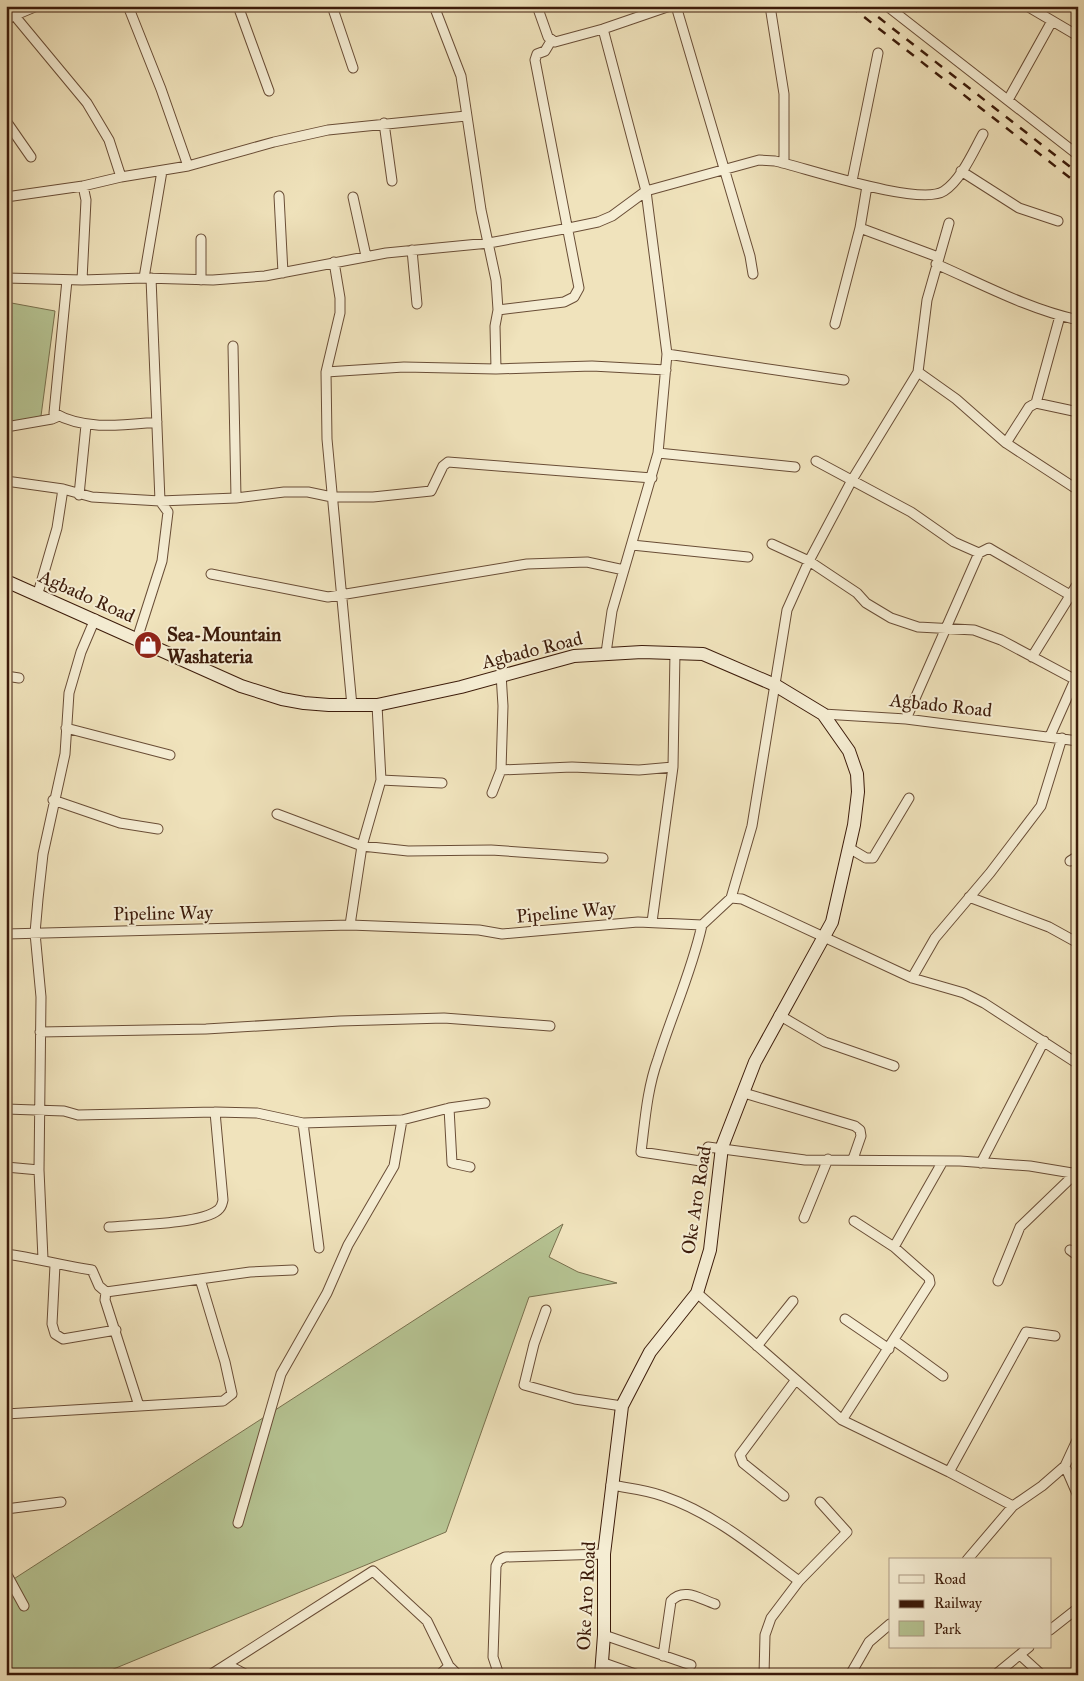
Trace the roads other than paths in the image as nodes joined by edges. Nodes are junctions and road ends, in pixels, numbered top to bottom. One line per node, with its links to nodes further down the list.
1 (37, 6): 12 (street)
2 (128, 6): 28 (street)
3 (238, 6): 19 (street)
4 (332, 6): 18 (street)
5 (434, 6): 21 (street)
6 (537, 6): 16 (street)
7 (670, 6): 14 (street)
8 (676, 6): 29 (street)
9 (770, 6): 27 (street)
10 (887, 6): 20 (street)
11 (1027, 6): 13 (street)
12 (10, 17): 32 (street)
13 (1052, 21): 15 (street); 20 (street)
14 (603, 29): 16 (street); 37 (street)
15 (1078, 36)
16 (551, 40): 43 (street)
17 (878, 53): 34 (street)
18 (353, 68)
19 (269, 91)
20 (1008, 100): 25 (street)
21 (466, 116): 23 (street); 46 (street)
22 (6, 121): 26 (street)
23 (384, 123): 28 (street); 33 (street)
24 (983, 134): 31 (street)
25 (1078, 155)
26 (31, 156)
27 (784, 163): 29 (street); 34 (street)
28 (188, 166): 30 (street)
29 (724, 168): 37 (street); 52 (street)
30 (162, 171): 32 (street); 54 (street)
31 (961, 171): 36 (street); 41 (street)
32 (121, 177): 35 (street)
33 (392, 181)
34 (852, 181): 36 (street)
35 (83, 186): 39 (street); 56 (street)
36 (867, 186): 44 (street)
37 (646, 191): 43 (street); 64 (street)
38 (280, 196): 51 (street)
39 (6, 197)
40 (353, 197): 48 (street)
41 (1058, 220)
42 (949, 223): 49 (street)
43 (569, 228): 46 (street); 59 (street)
44 (860, 228): 49 (street); 62 (street)
45 (201, 239): 57 (street)
46 (489, 243): 47 (street); 59 (street)
47 (412, 250): 48 (street); 58 (street)
48 (366, 256): 50 (street)
49 (937, 260): 60 (street); 68 (street)
50 (334, 262): 51 (street); 67 (street)
51 (284, 272): 57 (street)
52 (753, 274)
53 (6, 278): 55 (street)
54 (148, 278): 56 (street); 57 (street); 73 (street)
55 (67, 280): 56 (street); 72 (street)
56 (82, 280)
57 (201, 280)
58 (417, 304)
59 (498, 310): 65 (street)
60 (1060, 316): 61 (street); 70 (street)
61 (1078, 320)
62 (835, 324)
63 (233, 346): 87 (street)
64 (667, 354): 66 (street); 69 (street)
65 (496, 369): 66 (street); 67 (street)
66 (666, 370): 77 (street)
67 (326, 372): 86 (street)
68 (918, 372): 76 (street); 81 (street)
69 (844, 380)
70 (1036, 403): 71 (street); 76 (street)
71 (1078, 412)
72 (59, 416): 74 (street); 75 (street)
73 (157, 422): 74 (street); 88 (street)
74 (86, 425): 85 (street)
75 (6, 427)
76 (1006, 443): 84 (street)
77 (658, 453): 79 (street); 80 (street)
78 (816, 461): 81 (street)
79 (795, 467)
80 (652, 478): 86 (street); 90 (street)
81 (852, 480): 91 (street); 93 (street)
82 (6, 481): 83 (street)
83 (63, 489): 85 (street); 99 (street)
84 (1078, 490)
85 (79, 495): 88 (street)
86 (332, 497): 87 (street); 100 (street)
87 (236, 498): 88 (street)
88 (160, 501): 104 (street)
89 (772, 544): 93 (street)
90 (632, 545): 92 (street); 94 (street)
91 (979, 553): 101 (street); 103 (street)
92 (748, 557)
93 (809, 561): 103 (street); 112 (street)
94 (624, 570): 100 (street); 106 (street)
95 (211, 574): 100 (street)
96 (1078, 576): 98 (street)
97 (6, 581): 99 (main road, Agbado Road)
98 (1077, 585): 101 (street)
99 (38, 594): 102 (main road, Agbado Road)
100 (341, 595): 114 (street)
101 (1070, 595): 107 (street)
102 (95, 619): 104 (main road, Agbado Road); 117 (street)
103 (948, 628): 107 (street); 116 (street)
104 (137, 639): 114 (main road, Agbado Road)
105 (675, 652): 106 (main road, Agbado Road); 112 (main road, Agbado Road); 122 (street)
106 (606, 653): 108 (main road, Agbado Road)
107 (1032, 657): 110 (street)
108 (501, 674): 113 (main road, Agbado Road); 123 (street)
109 (6, 676): 111 (street)
110 (1076, 676): 118 (street)
111 (19, 678)
112 (776, 685): 115 (main road, Agbado Road); 135 (street)
113 (376, 704): 114 (main road, Agbado Road); 124 (street)
114 (352, 706)
115 (823, 714): 116 (street, Agbado Road); 132 (main road, Oke Aro Road)
116 (906, 719): 118 (street, Agbado Road)
117 (66, 728): 121 (street); 128 (street)
118 (1050, 736): 119 (street, Agbado Road)
119 (1062, 738): 120 (street, Agbado Road); 134 (street)
120 (1078, 740)
121 (170, 755)
122 (673, 767): 123 (street); 136 (street)
123 (501, 770): 126 (street)
124 (381, 780): 125 (street); 131 (street)
125 (442, 783)
126 (492, 793)
127 (909, 798): 132 (street)
128 (53, 800): 130 (street); 139 (street)
129 (277, 814): 131 (street)
130 (158, 830)
131 (362, 846): 133 (street); 138 (street)
132 (849, 848): 141 (main road, Oke Aro Road)
133 (603, 858)
134 (969, 897): 142 (street); 143 (street)
135 (731, 898): 137 (street); 141 (street)
136 (652, 922): 137 (street, Pipeline Way); 138 (street, Pipeline Way)
137 (702, 924): 158 (street)
138 (350, 925): 139 (street, Pipeline Way)
139 (35, 933): 140 (street, Pipeline Way); 146 (street)
140 (6, 934)
141 (826, 937): 143 (street); 144 (main road, Oke Aro Road)
142 (1078, 943)
143 (912, 978): 147 (street)
144 (779, 1015): 149 (street); 150 (main road, Oke Aro Road)
145 (550, 1026): 146 (street)
146 (40, 1032): 154 (street)
147 (1044, 1041): 148 (street); 162 (street)
148 (1078, 1064)
149 (894, 1066)
150 (744, 1093): 158 (main road, Oke Aro Road); 160 (street)
151 (485, 1103): 152 (street)
152 (449, 1108): 156 (street); 164 (street)
153 (6, 1109): 154 (street)
154 (41, 1112): 155 (street); 165 (street)
155 (215, 1112): 157 (street); 169 (street)
156 (402, 1120): 157 (street); 205 (street)
157 (303, 1123): 171 (street)
158 (722, 1147): 159 (street); 181 (main road, Oke Aro Road)
159 (828, 1159): 160 (street); 167 (street)
160 (853, 1159): 161 (street)
161 (943, 1161): 162 (street); 170 (street)
162 (981, 1163): 166 (street)
163 (6, 1167): 165 (street)
164 (470, 1167)
165 (39, 1170): 175 (street)
166 (1076, 1174): 179 (street)
167 (804, 1218)
168 (854, 1221): 170 (street)
169 (109, 1227)
170 (894, 1247): 187 (street)
171 (320, 1248)
172 (1070, 1250): 174 (street)
173 (6, 1254): 175 (street)
174 (1078, 1256)
175 (43, 1259): 176 (street)
176 (55, 1265): 180 (street); 185 (street)
177 (294, 1270): 178 (street)
178 (200, 1279): 180 (street); 191 (street)
179 (998, 1282)
180 (106, 1292): 185 (street)
181 (697, 1293): 188 (street); 192 (main road, Oke Aro Road)
182 (793, 1301): 188 (street)
183 (546, 1310): 192 (street)
184 (846, 1320): 187 (street)
185 (116, 1330): 191 (street)
186 (1055, 1336): 197 (street)
187 (892, 1345): 189 (street); 194 (street)
188 (757, 1346): 190 (street)
189 (943, 1376)
190 (795, 1381): 194 (street); 199 (street)
191 (139, 1406): 193 (street)
192 (622, 1406): 198 (main road, Oke Aro Road)
193 (6, 1414)
194 (842, 1420): 197 (street)
195 (1078, 1438): 196 (street)
196 (1065, 1466): 200 (street); 203 (street)
197 (949, 1472): 203 (street)
198 (611, 1485): 206 (main road, Oke Aro Road); 209 (street)
199 (784, 1496)
200 (1078, 1496)
201 (61, 1502): 204 (street)
202 (820, 1502): 209 (street)
203 (1013, 1506): 207 (street)
204 (6, 1509)
205 (238, 1523)
206 (604, 1554): 215 (main road, Oke Aro Road); 227 (street)
207 (969, 1558)
208 (6, 1573): 211 (street)
209 (799, 1581): 229 (street)
210 (715, 1604): 218 (street)
211 (24, 1606)
212 (1078, 1608): 214 (street)
213 (889, 1625): 230 (street)
214 (1052, 1628)
215 (604, 1635): 218 (street); 222 (main road, Oke Aro Road)
216 (1028, 1648): 217 (street)
217 (1020, 1655): 231 (street); 232 (street)
218 (663, 1656): 220 (street)
219 (228, 1664): 221 (street); 223 (street); 224 (street)
220 (691, 1664)
221 (449, 1666): 225 (street); 226 (street)
222 (601, 1668): 228 (street)
223 (210, 1675)
224 (247, 1675)
225 (438, 1675)
226 (458, 1675)
227 (499, 1675)
228 (638, 1675)
229 (764, 1675)
230 (850, 1675)
231 (995, 1675)
232 (1042, 1675)

